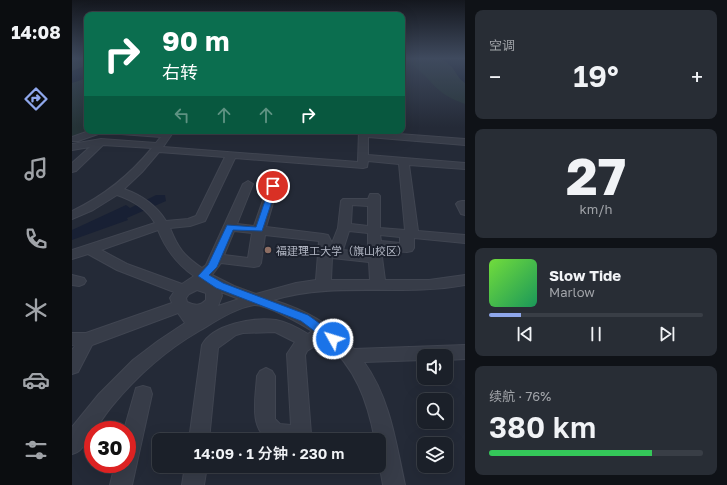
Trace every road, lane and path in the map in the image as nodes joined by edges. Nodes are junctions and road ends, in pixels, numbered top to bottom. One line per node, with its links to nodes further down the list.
1 (89, 134): 5 (street)
2 (168, 134): 9 (street)
3 (363, 134): 11 (street)
4 (374, 134): 7 (street)
5 (72, 140)
6 (101, 142): 8 (street); 9 (street); 14 (street)
7 (465, 142)
8 (72, 147)
9 (156, 149): 10 (street); 17 (street)
10 (230, 157): 11 (street); 19 (street)
11 (363, 162): 12 (street)
12 (404, 162): 13 (street); 24 (street)
13 (465, 166)
14 (72, 169)
15 (248, 184): 20 (street)
16 (273, 186): 22 (street)
17 (117, 190): 18 (street); 19 (street)
18 (72, 215)
19 (162, 225): 26 (street); 31 (street)
20 (230, 227): 22 (street); 30 (street)
21 (344, 227): 23 (street); 23 (street); 28 (street)
22 (259, 230): 28 (street); 30 (street)
23 (374, 230): 24 (street); 27 (street)
24 (409, 234): 25 (street); 27 (street)
25 (465, 239)
26 (88, 249): 29 (street); 35 (street)
27 (375, 251): 28 (street); 34 (street)
28 (330, 254): 33 (street)
29 (72, 255)
30 (216, 258): 31 (street)
31 (203, 276): 35 (street); 36 (street)
32 (465, 280): 34 (street)
33 (323, 285): 34 (street); 36 (street)
34 (378, 285)
35 (184, 290): 37 (street); 37 (street)
36 (256, 300): 38 (street); 39 (street)
37 (181, 306): 38 (street); 40 (street)
38 (195, 326): 49 (street)
39 (325, 331): 41 (street); 43 (street)
40 (79, 339): 44 (street)
41 (307, 341): 45 (street); 48 (street)
42 (465, 352): 43 (street)
43 (349, 356): 54 (street)
44 (72, 367)
45 (266, 376)
46 (143, 394): 47 (street)
47 (136, 422)
48 (200, 433)
49 (72, 444)
50 (124, 473): 52 (street)
51 (195, 473): 53 (street)
52 (121, 485)
53 (193, 485)
54 (394, 485)

